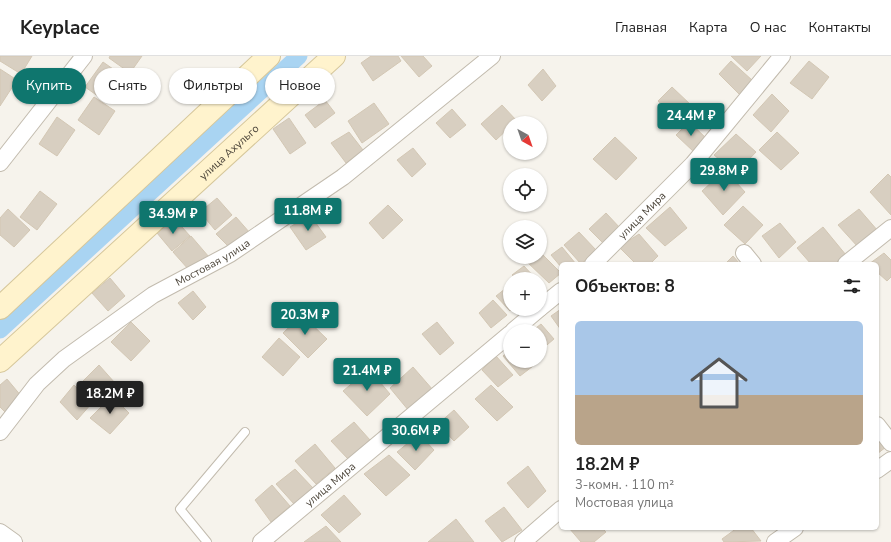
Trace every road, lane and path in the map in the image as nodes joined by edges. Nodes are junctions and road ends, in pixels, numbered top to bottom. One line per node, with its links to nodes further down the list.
1 (84, 56): 6 (street)
2 (269, 56): 12 (main road)
3 (334, 56): 16 (main road, улица Ахульго)
4 (492, 56): 18 (street, Мостовая улица)
5 (782, 56): 8 (street, улица Мира)
6 (0, 162)
7 (891, 228): 9 (street)
8 (595, 262)
9 (848, 262)
10 (559, 293): 11 (street)
11 (547, 303)
12 (0, 308)
13 (531, 316): 14 (street)
14 (522, 324)
15 (503, 340): 28 (street, улица Мира)
16 (0, 361)
17 (879, 428): 20 (street)
18 (0, 432)
19 (245, 432): 27 (lane)
20 (891, 443)
21 (891, 460): 22 (street)
22 (879, 469)
23 (559, 511): 29 (street)
24 (792, 530): 30 (street)
25 (0, 532): 26 (street)
26 (14, 542)
27 (207, 542)
28 (260, 542)
29 (523, 542)
30 (775, 542)

